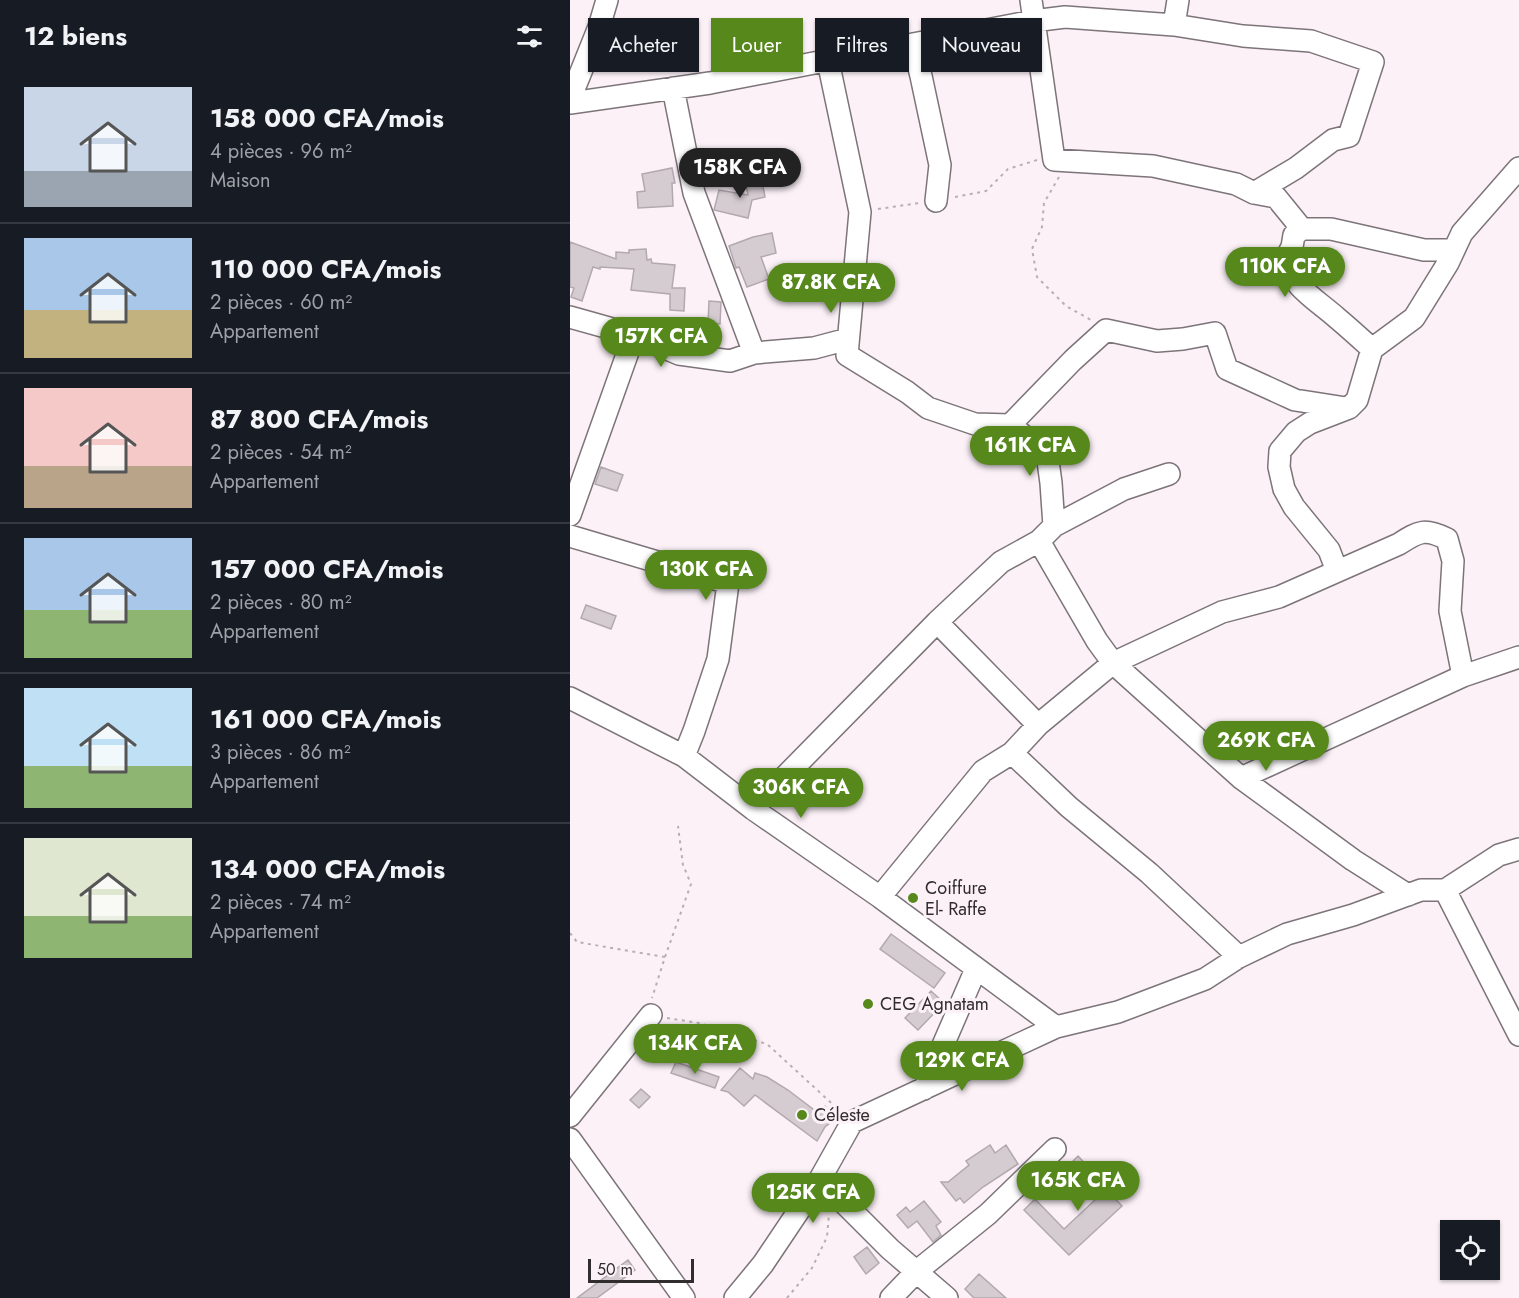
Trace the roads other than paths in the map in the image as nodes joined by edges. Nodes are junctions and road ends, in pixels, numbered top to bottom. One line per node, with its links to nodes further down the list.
1 (607, 0): 10 (street)
2 (1178, 0): 4 (street)
3 (1032, 10): 4 (street); 5 (street); 12 (street)
4 (1174, 25): 12 (street)
5 (913, 45): 6 (street); 13 (street)
6 (909, 46)
7 (815, 63): 9 (street)
8 (830, 72): 18 (street)
9 (673, 88): 10 (street); 20 (street)
10 (570, 101)
11 (1519, 168): 15 (street)
12 (1254, 193): 14 (street)
13 (936, 201)
14 (1302, 229): 15 (street); 19 (street)
15 (1454, 250): 19 (street)
16 (570, 317): 17 (street)
17 (634, 335): 20 (street); 24 (street)
18 (848, 339): 20 (street); 22 (street)
19 (1372, 349): 21 (street)
20 (754, 353)
21 (1349, 408): 22 (street); 28 (street)
22 (1010, 425): 25 (street)
23 (1169, 474): 25 (street)
24 (570, 515)
25 (1054, 526): 27 (street)
26 (570, 536): 36 (street)
27 (1039, 541): 29 (street); 31 (street)
28 (1337, 571): 31 (street); 32 (street)
29 (937, 622): 34 (street); 38 (street)
30 (1519, 657): 32 (street)
31 (1113, 663): 34 (street); 37 (street)
32 (1462, 676): 37 (street)
33 (570, 698): 36 (street)
34 (1038, 725): 35 (street)
35 (1012, 753): 42 (street); 43 (street)
36 (693, 762): 38 (street)
37 (1241, 778): 41 (street)
38 (753, 809): 42 (street)
39 (1519, 849): 40 (street)
40 (1445, 890): 41 (street); 47 (street)
41 (1408, 895): 43 (street)
42 (880, 897): 44 (street)
43 (1239, 957): 46 (street)
44 (976, 969): 46 (street); 48 (street)
45 (651, 1015): 49 (street)
46 (1056, 1027): 48 (street)
47 (1519, 1035)
48 (924, 1089): 52 (street)
49 (570, 1116)
50 (570, 1139): 54 (street)
51 (1055, 1149): 53 (street)
52 (820, 1179): 53 (street); 55 (street)
53 (917, 1271): 56 (street); 57 (street)
54 (684, 1298)
55 (735, 1298)
56 (891, 1298)
57 (947, 1298)

